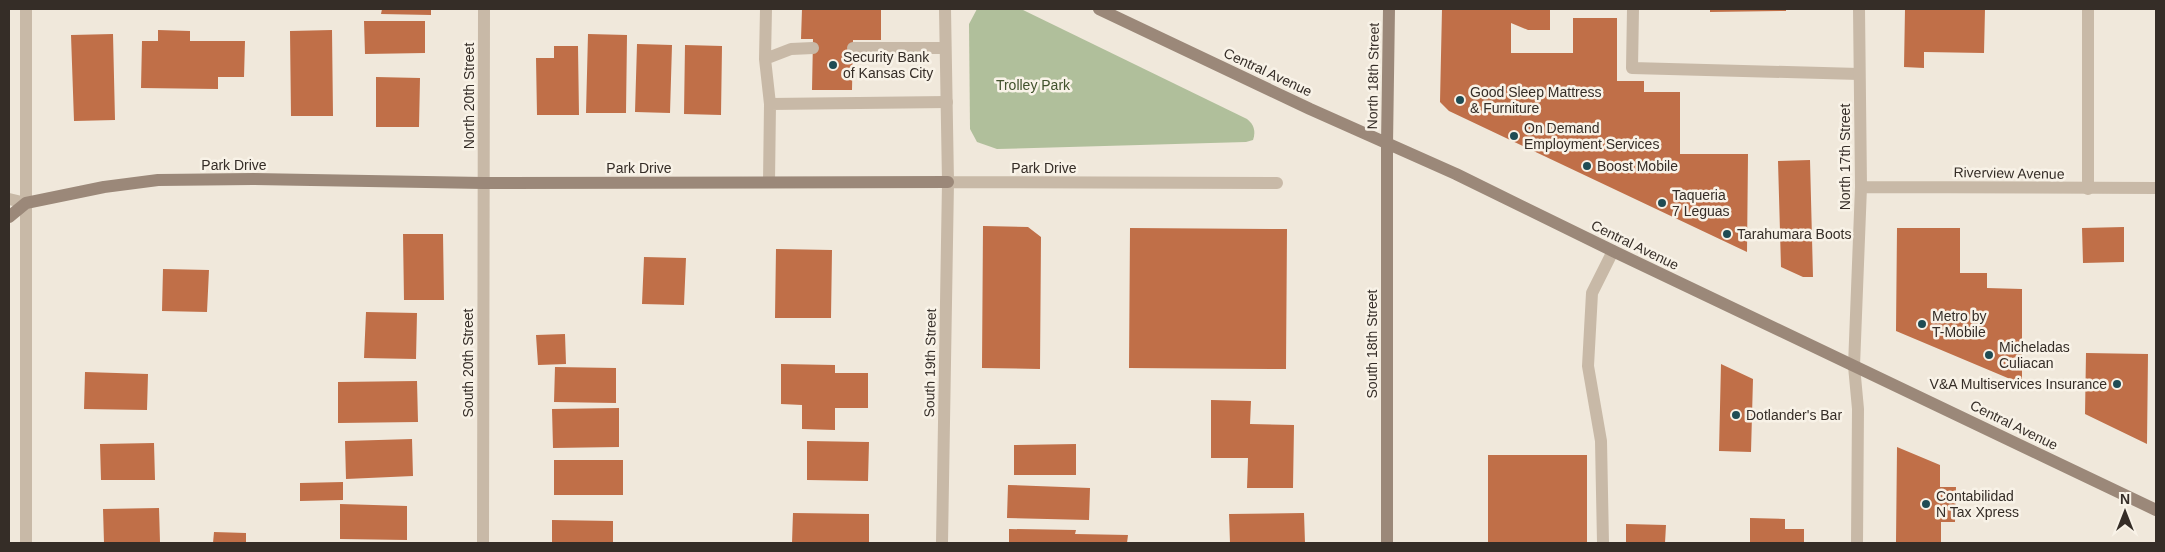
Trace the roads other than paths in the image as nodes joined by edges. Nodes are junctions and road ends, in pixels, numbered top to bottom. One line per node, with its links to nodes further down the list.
1 (26, 9): 26 (street)
2 (484, 9): 20 (street, North 20th Street)
3 (766, 9): 13 (street)
4 (945, 9): 12 (street, South 19th Street)
5 (1099, 9): 17 (main road, Central Avenue)
6 (1389, 9): 17 (main road, North 18th Street)
7 (1633, 9): 14 (street)
8 (1860, 9): 14 (street, North 17th Street)
9 (2088, 9): 23 (street)
10 (813, 48): 13 (street)
11 (853, 48): 12 (street)
12 (945, 48): 15 (street, South 19th Street)
13 (765, 60): 16 (street)
14 (1859, 74): 22 (street, North 17th Street)
15 (946, 102): 16 (street); 19 (street, South 19th Street)
16 (770, 104): 18 (street)
17 (1387, 144): 28 (main road, Central Avenue); 34 (main road, South 18th Street)
18 (769, 182): 19 (main road, Park Drive); 20 (main road, Park Drive)
19 (948, 182): 21 (street, Park Drive); 33 (street, South 19th Street)
20 (483, 183): 26 (main road, Park Drive); 32 (street, South 20th Street)
21 (1277, 183)
22 (1861, 186): 23 (street, Riverview Avenue); 29 (street, North 17th Street)
23 (2088, 188): 24 (street, Riverview Avenue)
24 (2156, 188)
25 (9, 199): 26 (street)
26 (26, 203): 27 (main road, Park Drive); 31 (street)
27 (9, 217)
28 (1613, 251): 29 (main road, Central Avenue); 35 (street)
29 (1854, 366): 30 (main road, Central Avenue); 36 (street, North 17th Street)
30 (2156, 510)
31 (26, 543)
32 (483, 543)
33 (942, 543)
34 (1387, 543)
35 (1604, 543)
36 (1857, 543)

